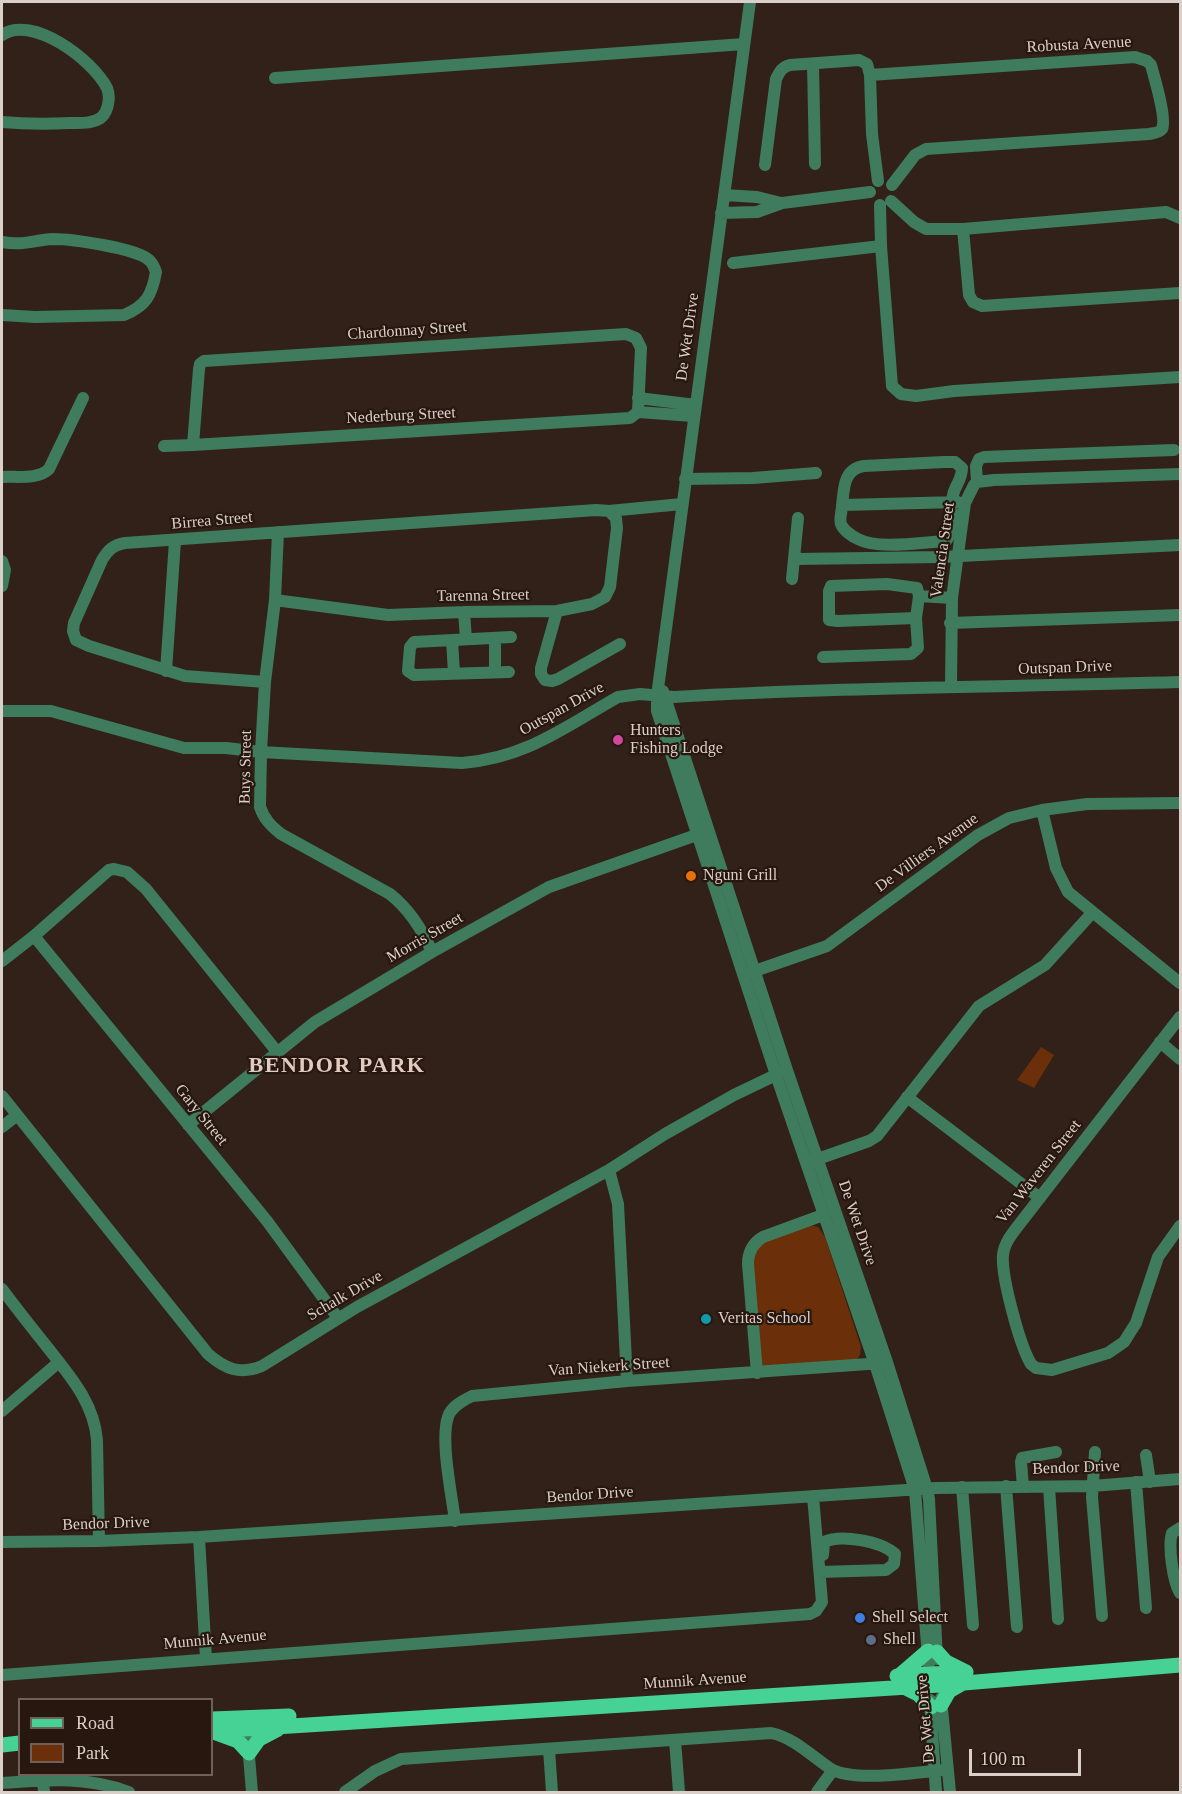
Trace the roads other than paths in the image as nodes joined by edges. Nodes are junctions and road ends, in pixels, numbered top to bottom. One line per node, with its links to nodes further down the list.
1 (750, 2): 3 (street, De Wet Drive)
2 (2, 35): 7 (street)
3 (744, 44): 6 (street); 12 (street, De Wet Drive)
4 (813, 64): 5 (street); 8 (street); 9 (street)
5 (870, 75): 10 (street, Robusta Avenue); 11 (street)
6 (275, 78)
7 (2, 122)
8 (815, 164)
9 (765, 165)
10 (892, 185): 11 (street); 14 (street)
11 (874, 187): 13 (street); 14 (street)
12 (724, 195): 13 (street); 15 (street, De Wet Drive)
13 (782, 203): 15 (street)
14 (886, 203): 17 (street); 19 (street)
15 (722, 213): 26 (street, De Wet Drive)
16 (1180, 218): 17 (street)
17 (963, 229): 21 (street)
18 (2, 242): 22 (street)
19 (881, 246): 20 (street); 23 (street)
20 (734, 263)
21 (1180, 293)
22 (2, 315)
23 (1180, 377)
24 (83, 398): 33 (street)
25 (638, 399): 26 (street); 27 (street); 28 (street, Chardonnay Street)
26 (695, 411): 27 (street, Nederburg Street); 34 (street, De Wet Drive)
27 (638, 412): 28 (street, Nederburg Street)
28 (193, 445): 29 (street, Nederburg Street)
29 (164, 446)
30 (1174, 450): 35 (street, Valencia Street)
31 (816, 473): 34 (street)
32 (1180, 474): 35 (street)
33 (2, 477)
34 (685, 479): 37 (street, De Wet Drive)
35 (977, 482): 36 (street, Valencia Street)
36 (959, 502): 38 (street); 38 (street); 38 (street); 44 (street, Valencia Street)
37 (682, 504): 39 (street, Birrea Street); 70 (street, De Wet Drive)
38 (843, 505)
39 (611, 513): 41 (street, Birrea Street); 52 (street, Tarenna Street)
40 (798, 518): 45 (street)
41 (278, 532): 42 (street, Birrea Street); 51 (street, Buys Street)
42 (175, 541): 63 (street); 63 (street, Birrea Street)
43 (1180, 545): 44 (street)
44 (958, 556): 45 (street); 50 (street, Valencia Street)
45 (795, 560): 47 (street)
46 (2, 561): 48 (street)
47 (792, 579)
48 (2, 586)
49 (919, 596): 50 (street); 55 (street); 55 (street)
50 (952, 598): 56 (street, Valencia Street)
51 (275, 600): 53 (street, Tarenna Street); 67 (street, Buys Street)
52 (557, 611): 53 (street, Tarenna Street); 61 (street)
53 (464, 612): 59 (street)
54 (1180, 615): 56 (street)
55 (916, 618): 62 (street)
56 (950, 623): 69 (street, Valencia Street)
57 (495, 638): 58 (street); 59 (street); 64 (street)
58 (512, 638)
59 (466, 639): 60 (street)
60 (452, 640): 66 (street); 66 (street)
61 (620, 644)
62 (824, 657)
63 (166, 671): 67 (street, Birrea Street)
64 (495, 672): 65 (street); 66 (street)
65 (509, 672)
66 (454, 674)
67 (265, 681): 72 (street, Buys Street)
68 (1180, 682): 69 (street, Outspan Drive)
69 (951, 686): 70 (street, Outspan Drive)
70 (661, 697): 72 (street, Outspan Drive); 75 (street, De Wet Drive)
71 (2, 711): 72 (street, Outspan Drive)
72 (261, 752): 78 (street, Buys Street)
73 (1180, 803): 74 (street, De Villiers Avenue)
74 (1042, 810): 76 (street); 80 (street, De Villiers Avenue)
75 (703, 833): 78 (street, Morris Street); 80 (street, De Wet Drive)
76 (1092, 913): 81 (street); 88 (street)
77 (34, 936): 79 (street); 84 (street); 90 (street, Gary Street)
78 (432, 952): 84 (street, Morris Street)
79 (2, 961)
80 (750, 973): 86 (street, De Wet Drive)
81 (1180, 983)
82 (1180, 1017): 83 (street, Van Waveren Street)
83 (1160, 1042): 85 (street); 94 (street, Van Waveren Street)
84 (278, 1053): 90 (street, Morris Street)
85 (1180, 1059)
86 (781, 1072): 92 (street, De Wet Drive); 93 (street, Schalk Drive)
87 (2, 1096): 89 (street, Schalk Drive)
88 (907, 1097): 92 (street); 94 (street)
89 (16, 1116): 91 (street); 98 (street, Schalk Drive)
90 (188, 1125): 98 (street, Gary Street)
91 (2, 1126)
92 (812, 1161): 95 (street, De Wet Drive); 100 (street, De Wet Drive)
93 (609, 1170): 98 (street, Schalk Drive); 102 (street)
94 (1040, 1198): 96 (street, Van Waveren Street)
95 (823, 1215): 100 (street, De Wet Drive); 101 (street)
96 (1180, 1226)
97 (2, 1289): 99 (street)
98 (338, 1318)
99 (60, 1362): 103 (street); 120 (street)
100 (881, 1363): 101 (street, Van Niekerk Street); 112 (street, De Wet Drive)
101 (757, 1373): 102 (street, Van Niekerk Street)
102 (627, 1381): 117 (street, Van Niekerk Street)
103 (2, 1411)
104 (1056, 1452): 109 (street)
105 (1095, 1452): 113 (street)
106 (1146, 1455): 107 (street)
107 (1149, 1477): 108 (street, Bendor Drive); 110 (street, Bendor Drive)
108 (1180, 1479)
109 (1023, 1480): 111 (street, Bendor Drive); 115 (street, Bendor Drive)
110 (1136, 1482): 113 (street, Bendor Drive); 124 (street)
111 (1006, 1486): 114 (street, Bendor Drive); 128 (street)
112 (921, 1490): 114 (street, Bendor Drive); 116 (street, Bendor Drive); 129 (street, De Wet Drive)
113 (1092, 1492): 115 (street, Bendor Drive); 125 (street)
114 (962, 1493): 127 (street)
115 (1050, 1493): 126 (street)
116 (813, 1496): 117 (street, Bendor Drive); 122 (street, Munnik Avenue)
117 (455, 1521): 119 (street, Bendor Drive)
118 (1180, 1528): 123 (street)
119 (199, 1537): 120 (street, Bendor Drive); 131 (street)
120 (99, 1541): 121 (street, Bendor Drive)
121 (2, 1542)
122 (822, 1571): 122 (street); 131 (street, Munnik Avenue)
123 (1180, 1593)
124 (1146, 1608)
125 (1102, 1616)
126 (1058, 1618)
127 (973, 1624)
128 (1017, 1627)
129 (932, 1652): 134 (main road); 135 (street, De Wet Drive); 136 (main road)
130 (1180, 1656): 134 (main road, Munnik Avenue)
131 (206, 1659): 133 (street, Munnik Avenue)
132 (1180, 1665): 134 (main road, Munnik Avenue)
133 (2, 1675)
134 (966, 1677): 135 (main road, Munnik Avenue); 137 (main road)
135 (934, 1679): 136 (main road, Munnik Avenue); 137 (street, De Wet Drive)
136 (900, 1681): 137 (main road); 139 (main road, Munnik Avenue); 140 (main road, Munnik Avenue)
137 (936, 1706): 151 (street, De Wet Drive)
138 (213, 1719): 139 (main road, Munnik Avenue)
139 (246, 1722): 140 (main road, Munnik Avenue); 141 (main road, Munnik Avenue); 149 (street)
140 (286, 1726): 149 (main road)
141 (213, 1731)
142 (213, 1731): 149 (main road)
143 (18, 1735): 144 (main road)
144 (2, 1736)
145 (675, 1740): 148 (street); 150 (street); 158 (street)
146 (18, 1743): 147 (main road)
147 (2, 1744)
148 (549, 1749): 156 (street); 157 (street)
149 (249, 1753): 155 (street)
150 (833, 1770): 151 (street); 159 (street)
151 (940, 1770): 160 (street, De Wet Drive); 161 (street, De Wet Drive)
152 (2, 1783): 153 (street)
153 (44, 1786): 154 (street)
154 (129, 1792)
155 (252, 1792)
156 (345, 1792)
157 (552, 1792)
158 (679, 1792)
159 (817, 1792)
160 (936, 1792)
161 (950, 1792)

